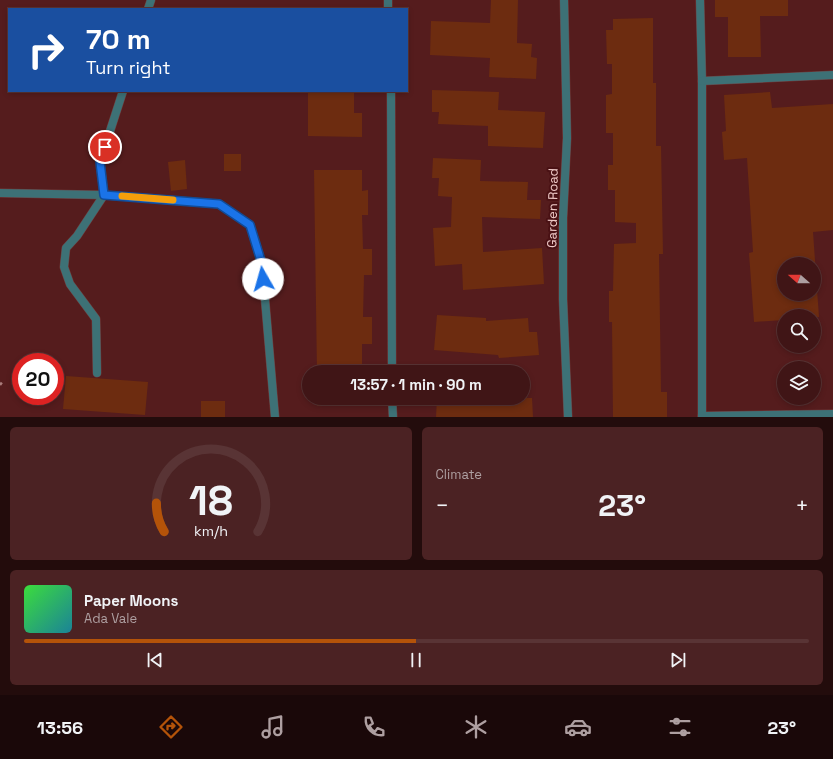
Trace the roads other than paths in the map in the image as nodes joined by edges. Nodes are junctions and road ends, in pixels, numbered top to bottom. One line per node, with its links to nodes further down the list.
1 (564, 0): 16 (street, Garden Road)
2 (700, 0): 4 (street)
3 (833, 75): 4 (street)
4 (702, 81): 13 (street)
5 (123, 92): 8 (street)
6 (391, 92): 9 (street)
7 (0, 193): 8 (street)
8 (104, 195): 10 (street); 14 (street)
9 (392, 365)
10 (96, 373)
11 (392, 405): 15 (street)
12 (833, 414): 13 (street)
13 (702, 416)
14 (275, 417)
15 (393, 417)
16 (568, 417)

